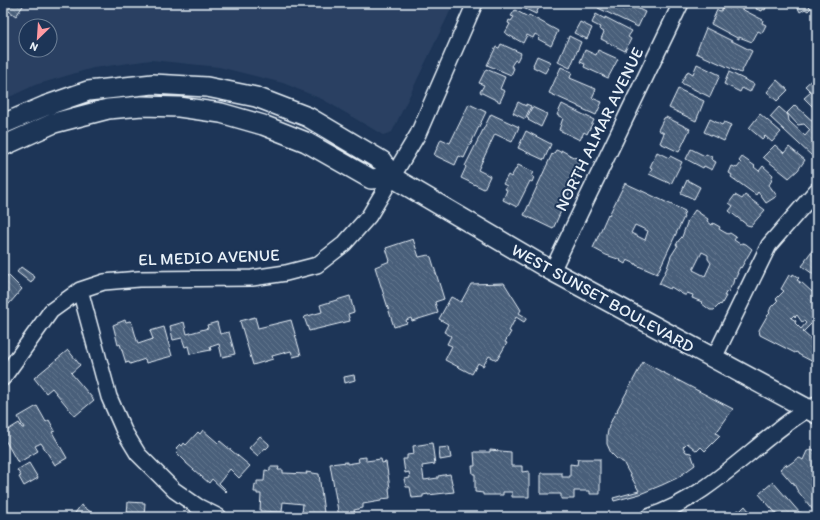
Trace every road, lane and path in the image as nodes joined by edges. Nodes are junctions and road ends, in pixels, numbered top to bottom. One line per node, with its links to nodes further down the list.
1 (475, 3): 5 (street, EL MEDIO AVENUE)
2 (681, 3): 7 (street, NORTH ALMAR AVENUE)
3 (3, 124): 5 (main road, WEST SUNSET BOULEVARD)
4 (3, 146): 5 (main road)
5 (392, 177): 7 (main road, WEST SUNSET BOULEVARD); 8 (street, EL MEDIO AVENUE)
6 (817, 190): 9 (street)
7 (552, 271): 9 (main road, WEST SUNSET BOULEVARD)
8 (80, 290): 10 (street, EL MEDIO AVENUE); 12 (street)
9 (714, 358): 11 (main road, WEST SUNSET BOULEVARD)
10 (3, 378)
11 (814, 409): 13 (street)
12 (219, 517)
13 (648, 517)

